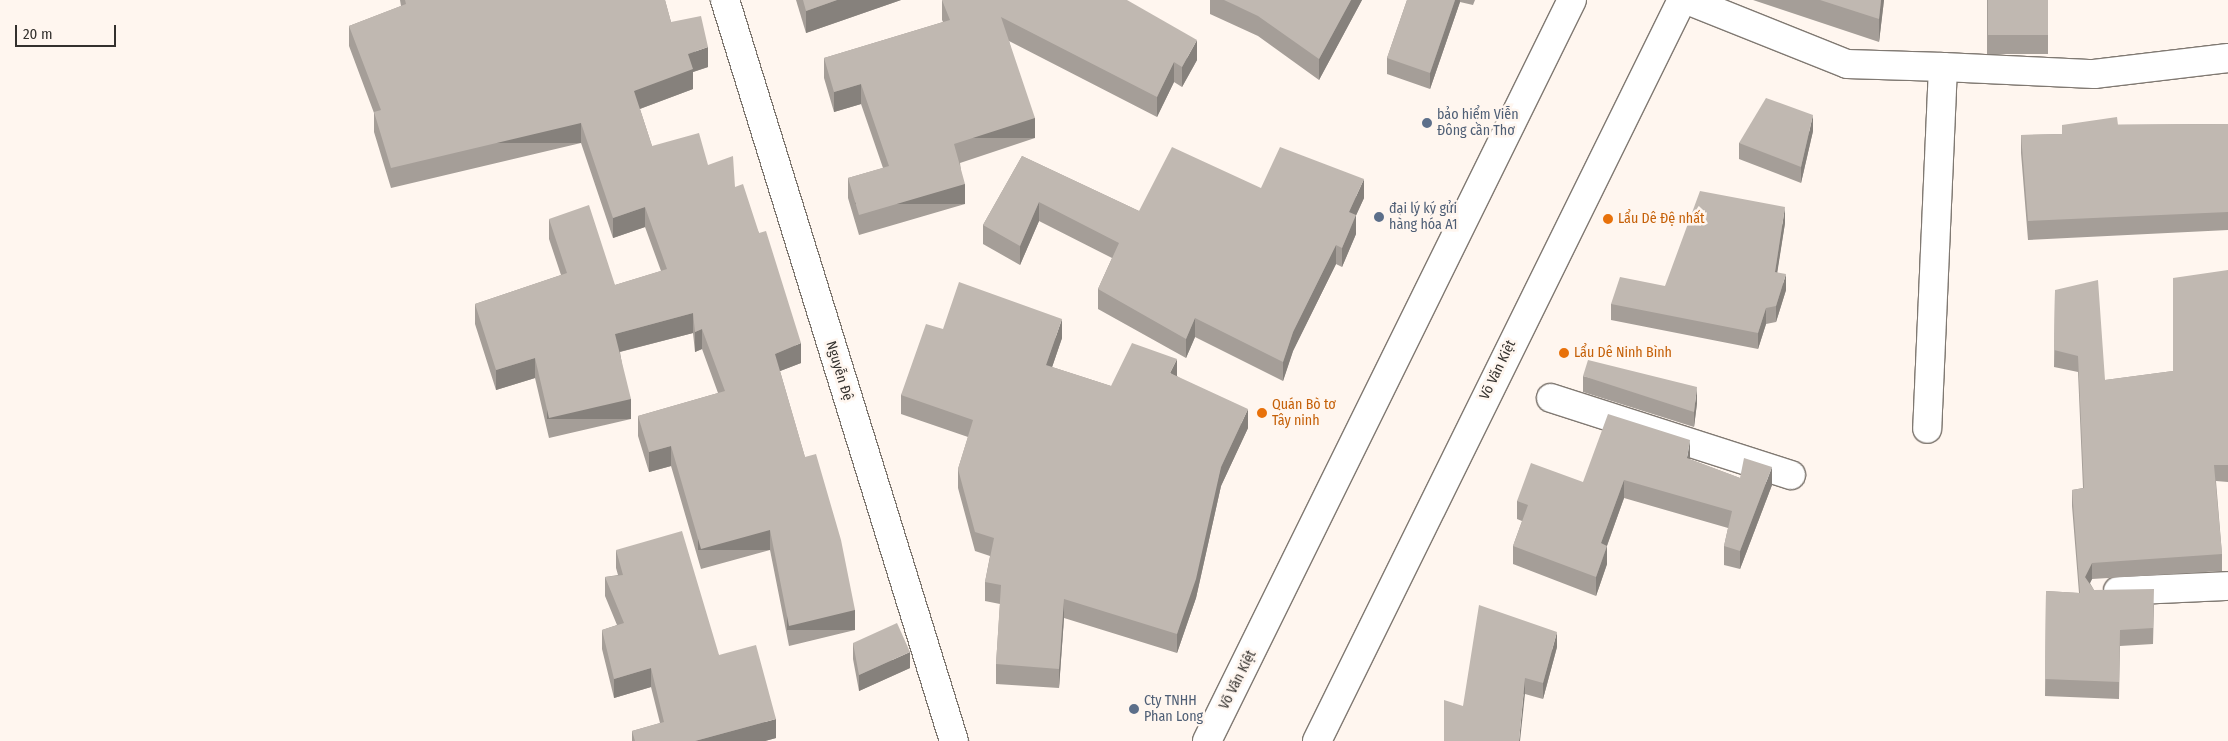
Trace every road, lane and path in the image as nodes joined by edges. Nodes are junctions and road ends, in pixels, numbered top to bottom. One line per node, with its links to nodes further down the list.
1 (724, 0): 12 (street, Nguyễn Đệ)
2 (1572, 0): 13 (street, Võ Văn Kiệt)
3 (1682, 0): 14 (street, Võ Văn Kiệt)
4 (1687, 0): 6 (street)
5 (2228, 58): 6 (street)
6 (1943, 67): 8 (street)
7 (1551, 398): 9 (street)
8 (1927, 428)
9 (1791, 475)
10 (2228, 586): 11 (street)
11 (2101, 592)
12 (954, 737)
13 (1208, 741)
14 (1317, 741)

